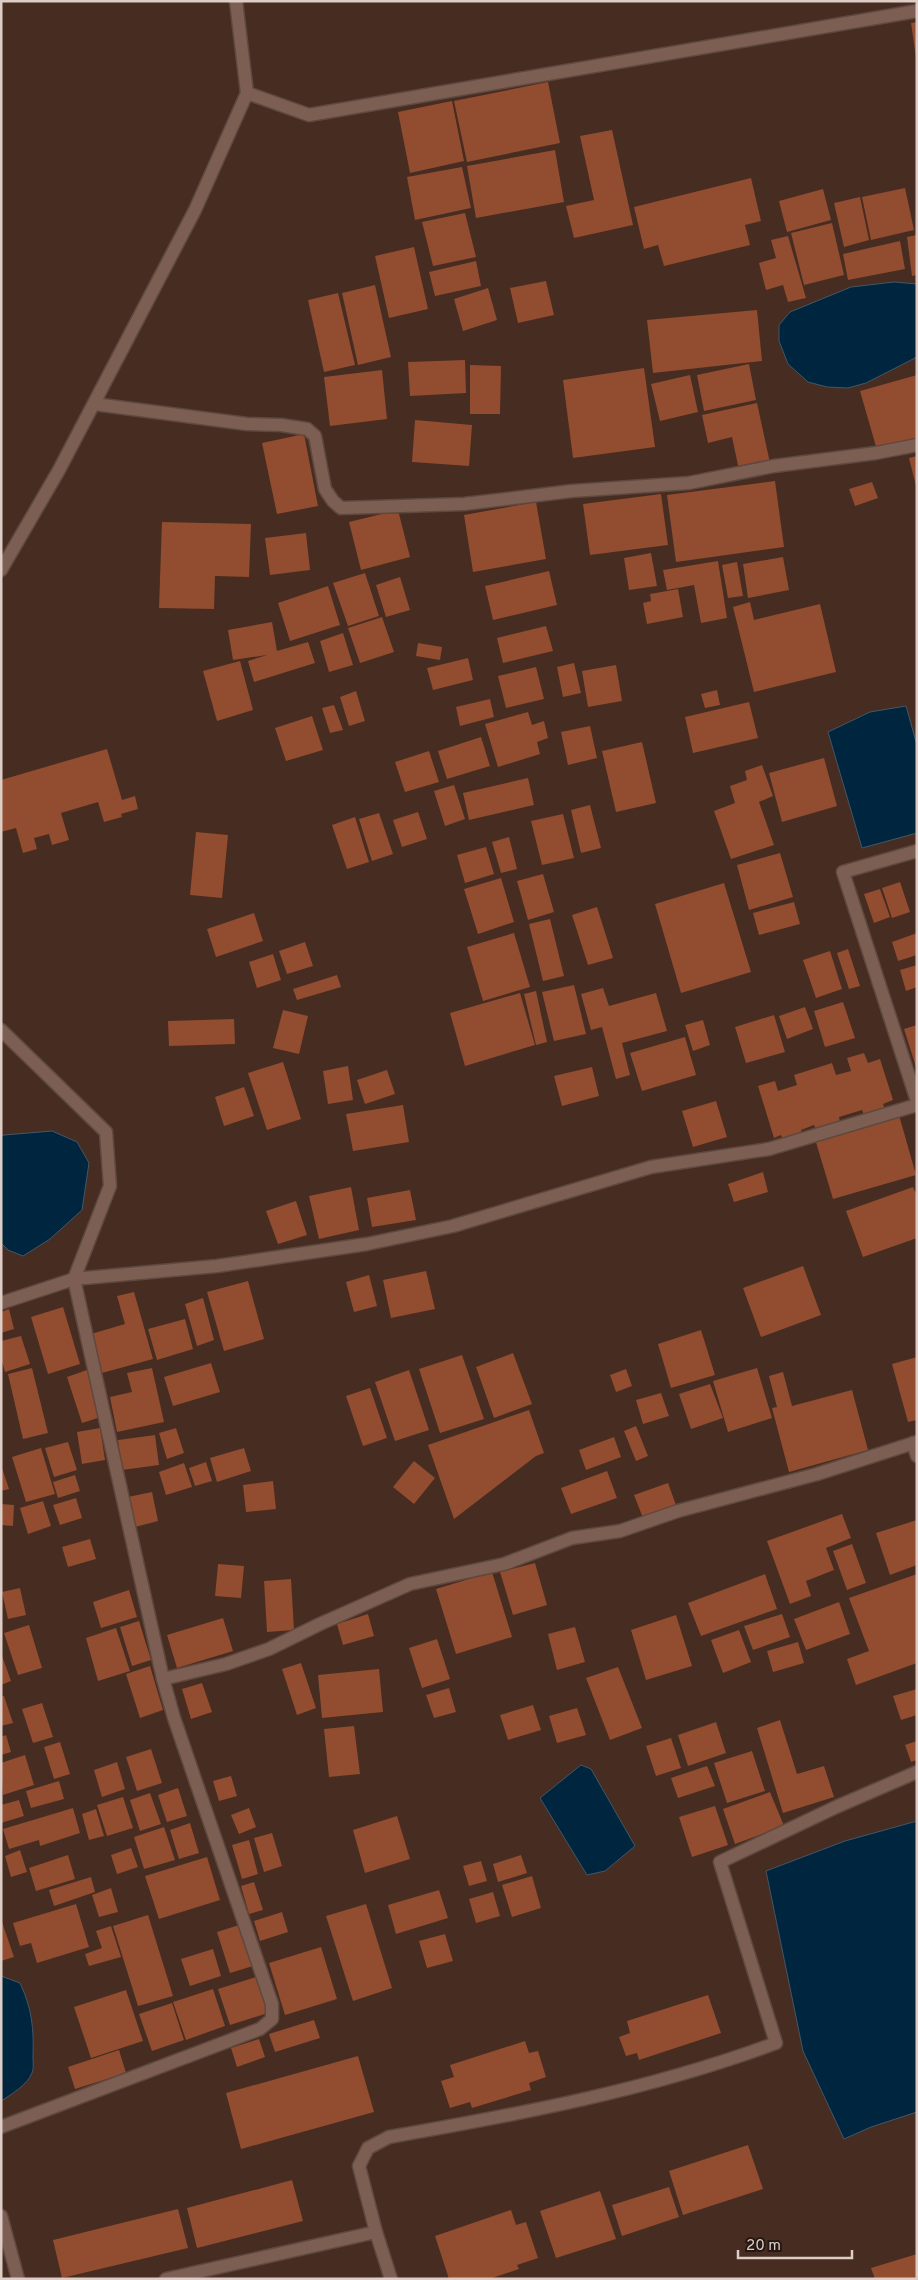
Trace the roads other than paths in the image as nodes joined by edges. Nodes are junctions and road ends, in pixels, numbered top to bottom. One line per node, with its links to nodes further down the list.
1 (236, 1): 3 (street)
2 (917, 11): 3 (street)
3 (247, 93): 4 (street)
4 (94, 404): 5 (street); 6 (street)
5 (917, 445)
6 (1, 570)
7 (917, 851): 9 (street)
8 (1, 1030): 10 (street)
9 (917, 1103): 10 (street)
10 (74, 1279): 11 (street); 14 (street)
11 (1, 1303)
12 (915, 1442): 13 (street); 14 (street)
13 (917, 1456)
14 (163, 1679): 16 (street)
15 (917, 1772): 18 (street)
16 (1, 2127)
17 (1, 2216): 19 (street)
18 (376, 2232): 20 (street); 21 (street)
19 (18, 2279)
20 (166, 2279)
21 (391, 2279)

